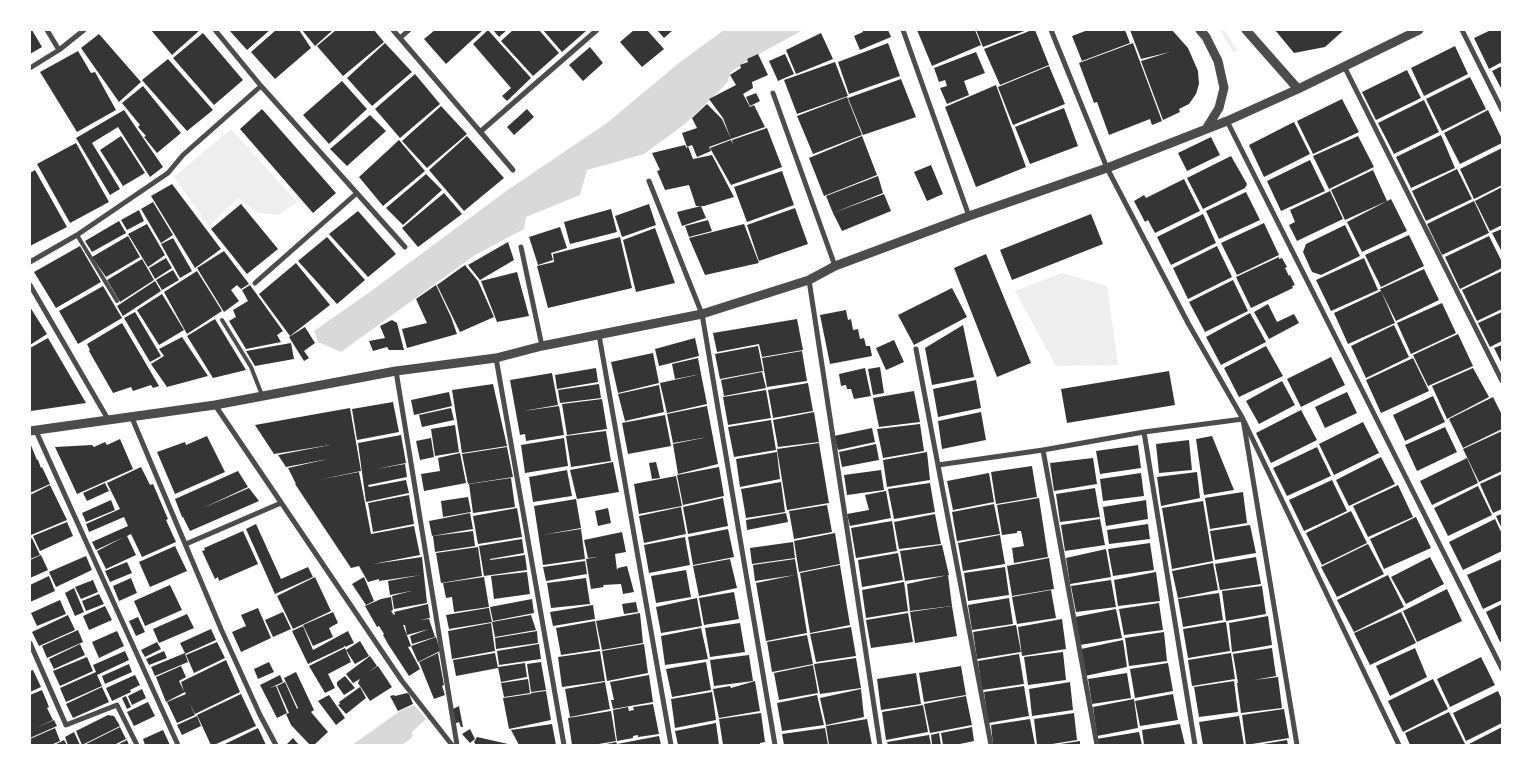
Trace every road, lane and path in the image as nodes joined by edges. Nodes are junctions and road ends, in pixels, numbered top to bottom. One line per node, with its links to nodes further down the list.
1 (47, 30): 14 (street)
2 (84, 30): 14 (street)
3 (215, 30): 17 (street)
4 (393, 30): 13 (street)
5 (409, 30): 13 (street)
6 (597, 30): 23 (street)
7 (903, 30): 28 (street)
8 (1051, 30): 24 (street)
9 (1200, 30): 22 (street)
10 (1246, 30): 18 (street)
11 (1419, 30): 15 (street)
12 (1462, 30): 20 (street)
13 (400, 38): 23 (street)
14 (59, 50): 16 (street)
15 (1344, 66): 18 (street); 45 (street)
16 (30, 68)
17 (261, 86): 27 (street); 29 (street)
18 (1298, 88): 21 (street)
19 (773, 93): 33 (street)
20 (1502, 110)
21 (1227, 121): 22 (street); 58 (street)
22 (1206, 129): 24 (street)
23 (480, 132): 25 (street)
24 (1107, 168): 28 (street); 49 (street)
25 (513, 170)
26 (649, 181): 38 (street)
27 (357, 193): 30 (street); 35 (street)
28 (970, 216): 33 (street)
29 (77, 235): 32 (street); 37 (lane)
30 (405, 247)
31 (521, 247): 41 (street)
32 (30, 262)
33 (835, 266): 34 (street)
34 (809, 280): 38 (street); 67 (street)
35 (255, 284)
36 (30, 285): 50 (street)
37 (117, 301)
38 (702, 314): 40 (street); 66 (street)
39 (222, 320): 46 (lane)
40 (599, 335): 41 (street); 65 (street)
41 (542, 346): 43 (street)
42 (916, 349): 54 (street)
43 (496, 358): 44 (street); 64 (street)
44 (396, 371): 46 (street); 63 (street)
45 (1502, 381)
46 (262, 396): 47 (street)
47 (215, 405): 48 (street); 55 (street)
48 (132, 418): 50 (street); 56 (street)
49 (1243, 419): 52 (street); 71 (street); 72 (street)
50 (109, 421): 51 (street)
51 (33, 431): 60 (street)
52 (1144, 432): 53 (street); 70 (street)
53 (1043, 450): 54 (street); 69 (street)
54 (938, 466): 68 (street)
55 (281, 502): 56 (street); 62 (street)
56 (186, 544): 61 (street)
57 (30, 643): 59 (street)
58 (1502, 668)
59 (137, 745)
60 (178, 745)
61 (276, 745)
62 (452, 745)
63 (458, 745)
64 (564, 745)
65 (671, 745)
66 (775, 745)
67 (880, 745)
68 (991, 745)
69 (1097, 745)
70 (1195, 745)
71 (1297, 745)
72 (1399, 745)

